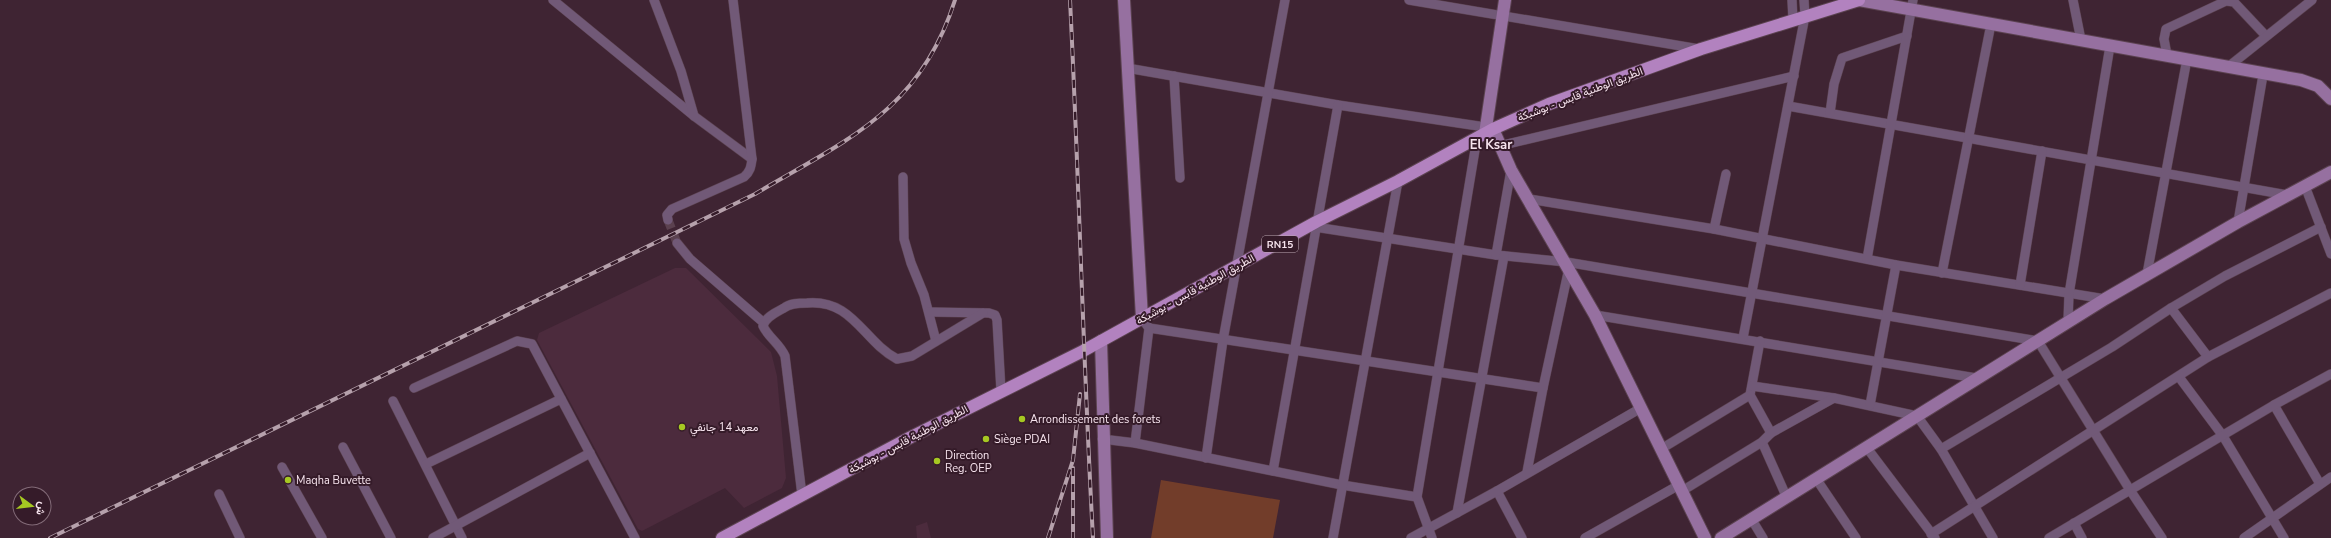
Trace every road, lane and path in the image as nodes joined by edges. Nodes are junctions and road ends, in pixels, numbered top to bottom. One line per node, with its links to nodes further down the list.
1 (553, 0): 35 (street)
2 (654, 0): 35 (street)
3 (733, 0): 41 (street)
4 (1124, 0): 26 (street)
5 (1285, 0): 30 (street)
6 (1409, 0): 14 (street)
7 (1505, 0): 14 (street)
8 (1792, 0): 16 (street)
9 (1804, 0): 15 (street)
10 (1859, 0): 13 (street); 15 (main road, الطريق الوطنية قابس - بوشبكة / RN15)
11 (2073, 0): 20 (street)
12 (2312, 0): 19 (street)
13 (1913, 5): 17 (street); 18 (street)
14 (1502, 16): 22 (street); 37 (street)
15 (1805, 16): 16 (main road, الطريق الوطنية قابس - بوشبكة / RN15); 29 (street)
16 (1793, 20): 22 (main road, الطريق الوطنية قابس - بوشبكة / RN15)
17 (1991, 24): 20 (street); 38 (street)
18 (1907, 36): 34 (street); 36 (street)
19 (2266, 36): 23 (street); 25 (street)
20 (2081, 40): 21 (street)
21 (2110, 46): 23 (street); 42 (street)
22 (1701, 49): 37 (main road, الطريق الوطنية قابس - بوشبكة / RN15)
23 (2167, 55): 24 (street)
24 (2187, 58): 25 (street); 45 (street)
25 (2228, 67): 27 (street)
26 (1127, 68): 28 (street); 83 (street)
27 (2263, 75): 31 (street); 51 (street)
28 (1174, 76): 30 (street); 48 (street)
29 (1794, 76): 33 (street); 39 (street)
30 (1269, 93): 32 (street); 68 (street)
31 (2331, 99)
32 (1338, 105): 37 (street); 56 (street)
33 (1788, 106): 34 (street); 60 (street)
34 (1830, 113): 36 (street)
35 (694, 116): 41 (street)
36 (1891, 123): 38 (street); 65 (street)
37 (1485, 132): 39 (street); 49 (main road, الطريق الوطنية قابس - بوشبكة / RN15); 62 (street)
38 (1969, 139): 40 (street); 69 (street)
39 (1500, 146): 43 (street)
40 (2042, 151): 42 (street); 71 (street)
41 (752, 159): 54 (street)
42 (2092, 159): 45 (street); 73 (street)
43 (1511, 170): 53 (street); 64 (street)
44 (2331, 172): 50 (street)
45 (2164, 173): 51 (street); 70 (street)
46 (1726, 174): 58 (street)
47 (903, 177): 77 (street)
48 (1180, 178)
49 (1398, 181): 56 (main road, الطريق الوطنية قابس - بوشبكة / RN15); 59 (street)
50 (2305, 186): 52 (street); 57 (street)
51 (2243, 189): 52 (street); 55 (street)
52 (2287, 195): 55 (street)
53 (1529, 199): 58 (street); 66 (street)
54 (668, 220)
55 (2238, 222): 70 (street)
56 (1315, 224): 59 (street); 68 (main road, الطريق الوطنية قابس - بوشبكة / RN15); 90 (street)
57 (2321, 227): 63 (street); 76 (street)
58 (1714, 229): 60 (street)
59 (1388, 237): 62 (street); 93 (street)
60 (1762, 238): 65 (street); 72 (street)
61 (677, 243): 82 (street)
62 (1459, 250): 64 (street); 94 (street)
63 (2331, 254)
64 (1500, 256): 66 (street); 98 (street)
65 (1867, 259): 67 (street)
66 (1568, 265): 72 (street); 79 (street); 101 (street)
67 (1896, 265): 69 (street); 80 (street)
68 (1237, 266): 83 (main road, الطريق الوطنية قابس - بوشبكة / RN15); 85 (street)
69 (1942, 273): 71 (street)
70 (2147, 274): 75 (street)
71 (2020, 285): 73 (street)
72 (1751, 292): 80 (street); 84 (street)
73 (2069, 294): 75 (street); 81 (street)
74 (2331, 294): 91 (street)
75 (2105, 299): 81 (street)
76 (2171, 308): 91 (street); 96 (street)
77 (929, 312): 78 (street); 86 (street)
78 (983, 313): 86 (street); 102 (street)
79 (1595, 315): 84 (street); 109 (street)
80 (1885, 316): 89 (street); 92 (street)
81 (2068, 321): 89 (street)
82 (764, 323): 86 (street); 135 (street)
83 (1146, 323): 85 (street); 87 (main road, الطريق الوطنية قابس - بوشبكة / RN15); 116 (street)
84 (1743, 338): 88 (street)
85 (1223, 340): 90 (street); 122 (street)
86 (936, 341)
87 (1101, 341): 102 (main road, الطريق الوطنية قابس - بوشبكة / RN15); 114 (street)
88 (1760, 341): 92 (street); 103 (street)
89 (2038, 341): 96 (street); 99 (street)
90 (1293, 350): 93 (street); 125 (street)
91 (2208, 357): 97 (street)
92 (1878, 361): 99 (street); 107 (street)
93 (1365, 362): 94 (street); 130 (street)
94 (1438, 372): 98 (street); 136 (street)
95 (2331, 374): 108 (street)
96 (2060, 377): 111 (street); 120 (street)
97 (2179, 377): 111 (street); 113 (street)
98 (1482, 378): 101 (street); 139 (street)
99 (1976, 378): 110 (street)
100 (414, 388): 105 (street)
101 (1543, 388): 126 (street)
102 (1001, 391): 135 (main road, الطريق الوطنية قابس - بوشبكة / RN15)
103 (1751, 391): 104 (street); 112 (street); 119 (street)
104 (1834, 398): 107 (street); 112 (street)
105 (561, 399): 121 (street); 123 (street)
106 (393, 401): 123 (street)
107 (1870, 405): 110 (street)
108 (2274, 405): 113 (street); 129 (street)
109 (1641, 408): 119 (street); 126 (street)
110 (1917, 416): 118 (street); 120 (street)
111 (2094, 432): 132 (street); 138 (street)
112 (1771, 433): 115 (street)
113 (2222, 436): 132 (street); 140 (street)
114 (1102, 439): 116 (street); 153 (street)
115 (1762, 442): 131 (street); 137 (street)
116 (1135, 443): 122 (street)
117 (344, 447): 148 (street)
118 (1867, 448): 128 (street); 145 (street)
119 (1661, 449): 131 (street)
120 (1941, 449): 138 (street)
121 (590, 453): 143 (street); 151 (street)
122 (1206, 458): 125 (street)
123 (426, 464): 143 (street)
124 (282, 467): 147 (street)
125 (1273, 471): 130 (street)
126 (1527, 472): 133 (street)
127 (2331, 477): 129 (street)
128 (1817, 480): 137 (street); 162 (street)
129 (2320, 484): 140 (street)
130 (1342, 485): 136 (street); 154 (street)
131 (1681, 488): 158 (street); 159 (street)
132 (2130, 490): 142 (street); 166 (street)
133 (1497, 491): 139 (street); 157 (street)
134 (218, 494): 146 (street)
135 (802, 495): 152 (main road, الطريق الوطنية قابس - بوشبكة / RN15)
136 (1417, 497): 144 (street)
137 (1787, 498): 141 (street)
138 (1974, 507): 145 (street); 163 (street)
139 (1457, 513): 144 (street)
140 (2272, 518): 167 (street); 168 (street)
141 (1752, 520): 160 (street); 161 (street)
142 (2074, 523): 164 (street); 165 (street)
143 (456, 525): 149 (street); 150 (street)
144 (1428, 530): 155 (street); 156 (street)
145 (1933, 536)
146 (240, 538)
147 (322, 538)
148 (391, 538)
149 (433, 538)
150 (462, 538)
151 (635, 538)
152 (722, 538)
153 (1107, 538)
154 (1333, 538)
155 (1411, 538)
156 (1432, 538)
157 (1522, 538)
158 (1585, 538)
159 (1705, 538)
160 (1722, 538)
161 (1763, 538)
162 (1856, 538)
163 (1993, 538)
164 (2049, 538)
165 (2082, 538)
166 (2162, 538)
167 (2244, 538)
168 (2284, 538)

